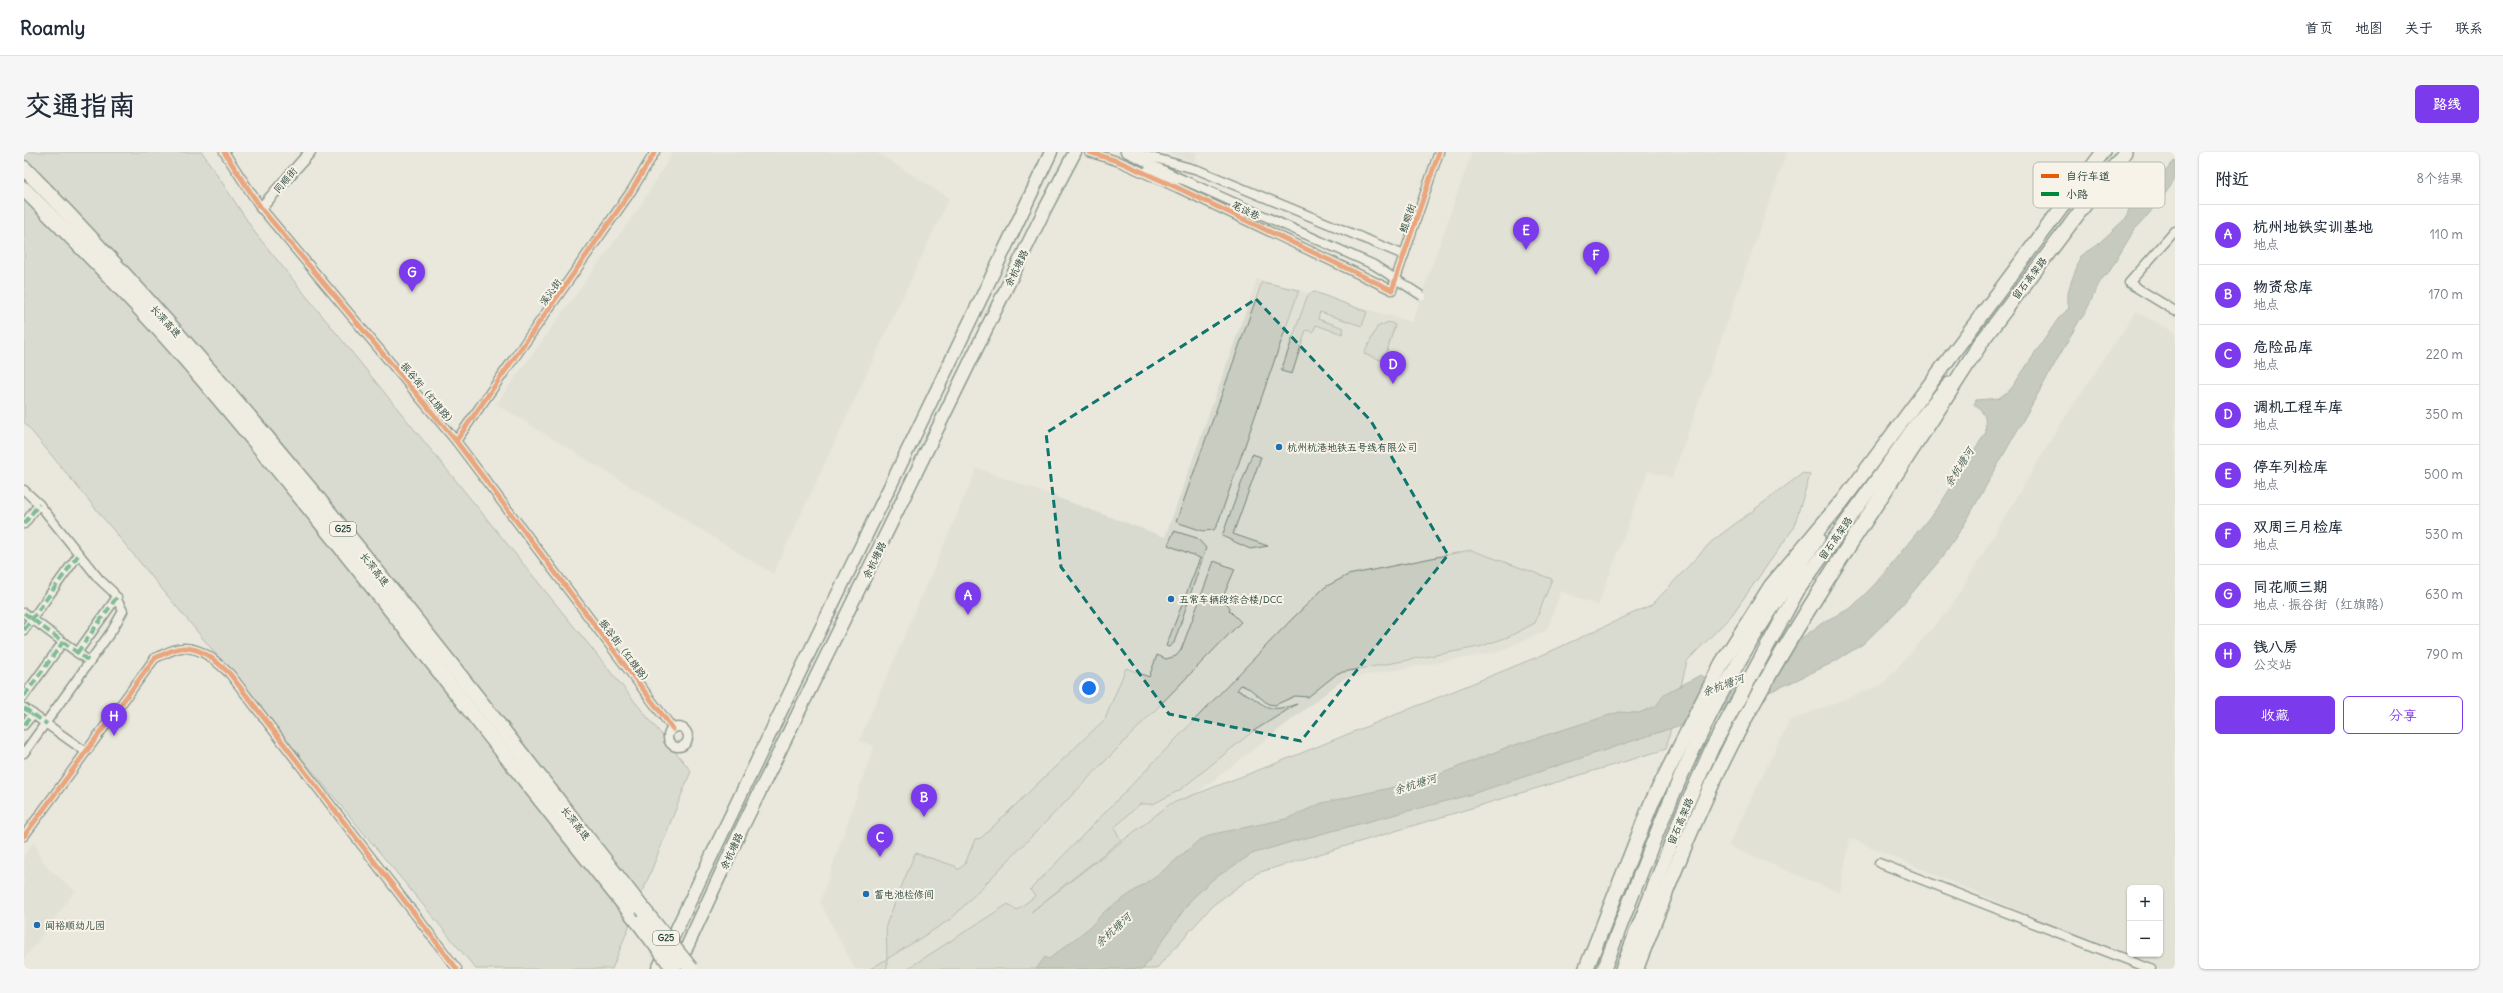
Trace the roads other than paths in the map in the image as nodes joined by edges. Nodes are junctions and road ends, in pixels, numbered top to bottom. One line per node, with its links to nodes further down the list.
1 (224, 152): 22 (street, 振谷街（红旗路）)
2 (310, 152): 22 (street, 同顺街)
3 (655, 152): 33 (street, 溪沁街)
4 (1051, 152): 57 (main road, 余杭塘路)
5 (1075, 152): 58 (main road, 余杭塘路)
6 (1089, 152): 14 (street, 笔谈巷)
7 (1125, 152): 20 (street, 笔谈巷)
8 (1133, 152): 28 (street, 笔谈巷)
9 (1440, 152): 28 (street, 鲲顺街)
10 (2096, 152): 15 (highway)
11 (2103, 152): 16 (highway, 留石高架路)
12 (2125, 152): 17 (highway, 留石高架路)
13 (2135, 152): 18 (highway)
14 (1120, 162): 20 (street, 笔谈巷); 29 (street, 笔谈巷)
15 (2090, 162)
16 (2095, 162)
17 (2117, 162)
18 (2126, 162)
19 (24, 168): 59 (highway, 长深高速 / G25, bridge)
20 (1186, 181): 30 (street, 笔谈巷, bridge)
21 (24, 189): 58 (highway, 长深高速 / G25, bridge)
22 (261, 208): 33 (street, 振谷街（红旗路）)
23 (2060, 208): 36 (highway, 留石高架路)
24 (2082, 208): 26 (highway, 留石高架路)
25 (2085, 208): 26 (highway)
26 (2071, 223): 32 (highway, 留石高架路)
27 (2175, 231): 31 (street)
28 (1404, 255): 29 (street, 鲲顺街)
29 (1392, 290)
30 (1422, 296)
31 (2175, 311)
32 (1982, 341): 62 (highway, 留石高架路); 63 (highway)
33 (456, 442): 51 (street, 振谷街（红旗路）)
34 (24, 490): 35 (street)
35 (39, 504): 37 (street); 38 (street)
36 (1839, 505): 60 (highway); 61 (highway, 留石高架路)
37 (24, 524)
38 (79, 554): 39 (street); 41 (street)
39 (117, 597): 44 (street); 45 (street)
40 (24, 613): 41 (street)
41 (32, 619): 42 (street); 43 (street)
42 (24, 630)
43 (63, 642): 44 (street); 46 (street)
44 (77, 653): 45 (street)
45 (90, 662): 49 (street)
46 (24, 696)
47 (24, 708): 48 (street)
48 (33, 714): 49 (street); 50 (street)
49 (47, 724): 52 (street); 53 (street)
50 (24, 725)
51 (673, 729)
52 (86, 752): 54 (street); 56 (street)
53 (24, 753)
54 (24, 836)
55 (1879, 863): 64 (street)
56 (457, 969)
57 (658, 969)
58 (676, 969)
59 (691, 969)
60 (1586, 969)
61 (1604, 969)
62 (1622, 969)
63 (1636, 969)
64 (2151, 969)

